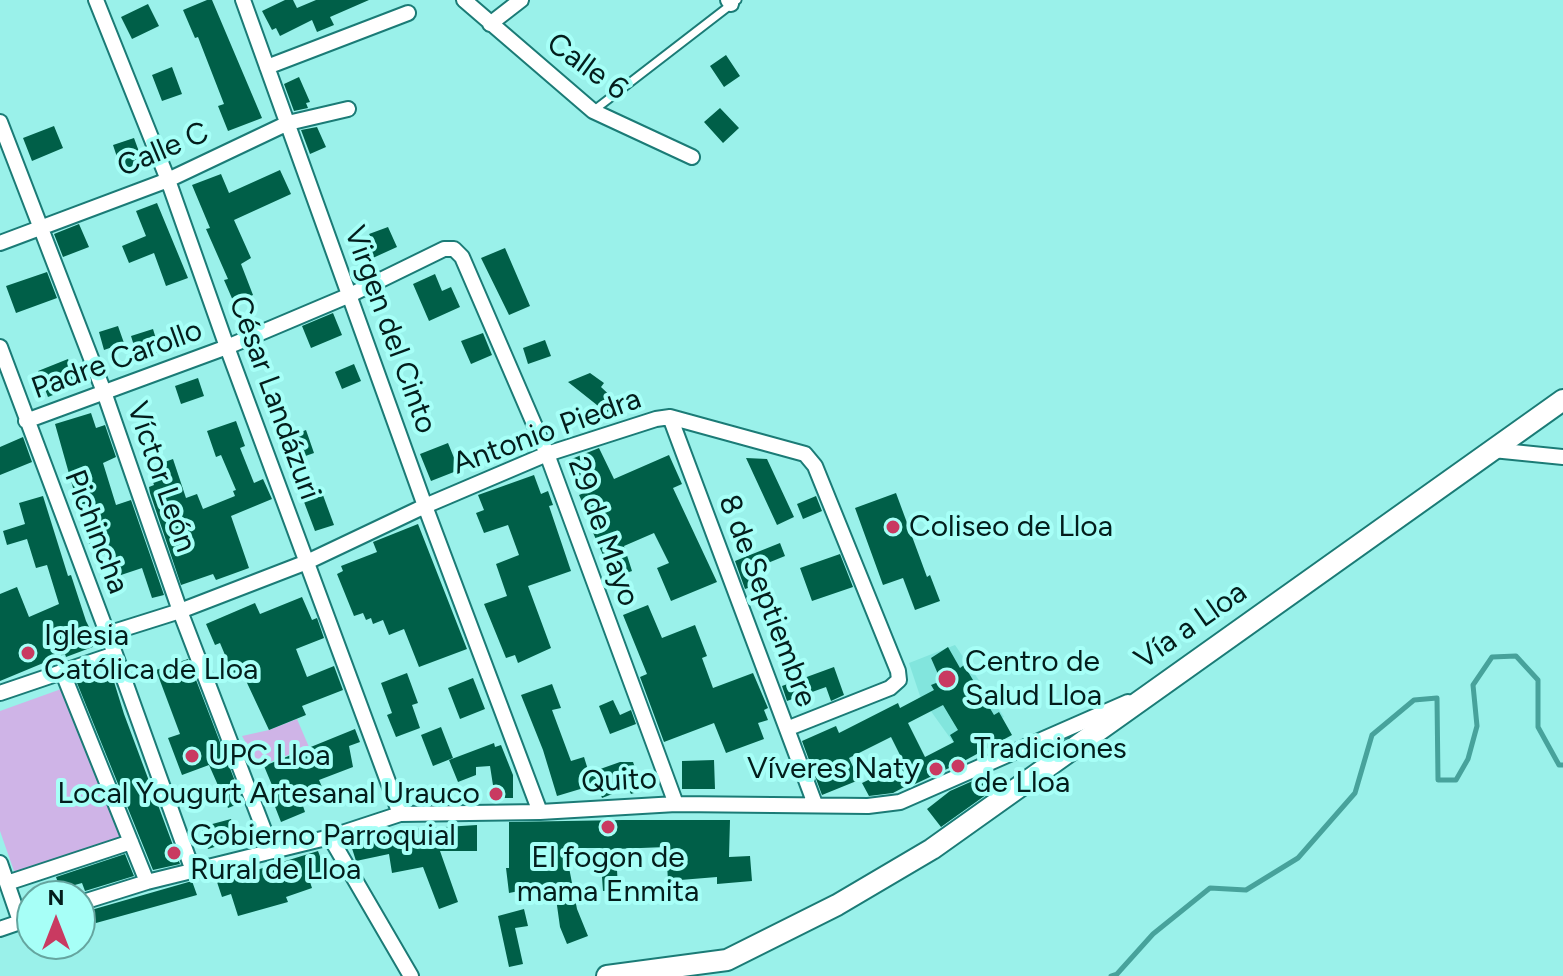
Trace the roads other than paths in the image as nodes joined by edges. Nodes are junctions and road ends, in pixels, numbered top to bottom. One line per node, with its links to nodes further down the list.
1 (96, 0): 14 (street, César Landázuri)
2 (243, 0): 8 (street, Virgen del Cinto)
3 (464, 0): 7 (street, Calle 6)
4 (521, 0): 7 (street)
5 (732, 1): 10 (lane)
6 (408, 13): 8 (street)
7 (490, 24): 10 (street, Calle 6)
8 (267, 67): 12 (street, Virgen del Cinto)
9 (348, 109): 12 (street, Calle C)
10 (593, 111): 13 (street, Calle 6)
11 (0, 122): 15 (street, Víctor León)
12 (288, 123): 14 (street, Calle C); 18 (street, Virgen del Cinto)
13 (692, 157)
14 (168, 180): 15 (street, Calle C); 20 (street, César Landázuri)
15 (39, 227): 16 (street, Calle C); 21 (street, Víctor León)
16 (0, 243)
17 (444, 249): 18 (street, Padre Carollo); 26 (street, 29 de Mayo)
18 (350, 295): 20 (street, Padre Carollo); 28 (street, Virgen del Cinto)
19 (0, 347): 24 (street, Pichincha)
20 (227, 347): 21 (street, Padre Carollo); 29 (street, César Landázuri)
21 (104, 392): 24 (street, Padre Carollo); 30 (street, Víctor León)
22 (1563, 400): 25 (street, Vía a Lloa)
23 (670, 417): 26 (street, Antonio Piedra); 36 (street, 8 de Septiembre); 36 (street, Antonio Piedra)
24 (26, 421): 31 (street, Pichincha)
25 (1493, 450): 27 (street); 34 (street, Vía a Lloa)
26 (547, 454): 28 (street, Antonio Piedra); 37 (street, 29 de Mayo)
27 (1563, 457)
28 (425, 506): 29 (street, Antonio Piedra); 39 (street, Virgen del Cinto)
29 (307, 562): 30 (street, Antonio Piedra); 40 (street, César Landázuri)
30 (180, 611): 31 (street, Antonio Piedra); 43 (street, Víctor León)
31 (107, 634): 32 (street, Pichincha)
32 (115, 654): 33 (street); 45 (street, Pichincha)
33 (62, 671): 35 (street); 42 (street)
34 (1150, 692): 38 (street, Quito); 50 (street, Vía a Lloa)
35 (0, 693)
36 (789, 728): 38 (street, 8 de Septiembre)
37 (676, 804): 38 (street, Quito); 39 (street, Quito)
38 (815, 804)
39 (540, 812): 40 (street, Quito)
40 (400, 814): 41 (street, Quito)
41 (330, 837): 43 (street, Quito); 51 (street)
42 (131, 842): 46 (street); 47 (street)
43 (272, 851): 45 (street, Quito)
44 (0, 863): 47 (street)
45 (193, 871): 46 (street, Quito)
46 (147, 882): 48 (street, Quito)
47 (7, 883): 49 (street)
48 (96, 898)
49 (16, 901)
50 (618, 975)
51 (411, 976)

